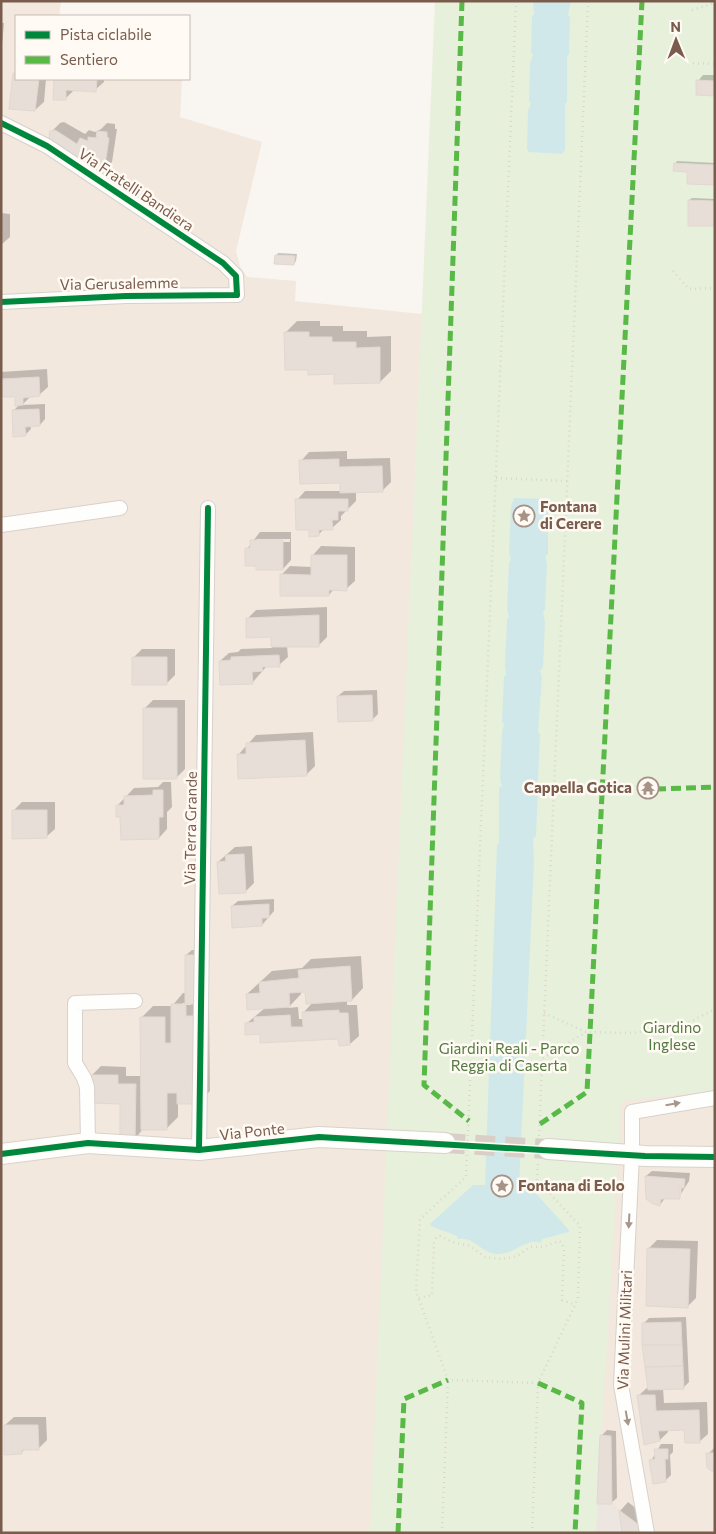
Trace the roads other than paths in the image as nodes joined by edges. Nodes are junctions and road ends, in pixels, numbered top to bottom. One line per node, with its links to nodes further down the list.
1 (1, 123): 2 (street, Via Fratelli Bandiera)
2 (237, 295): 3 (street, Via Gerusalemme)
3 (1, 302)
4 (120, 508): 6 (street)
5 (208, 508): 11 (street, Via Terra Grande)
6 (1, 525)
7 (135, 1001): 10 (street)
8 (715, 1098): 14 (street, Via Mulini Militari, one-way to 8)
9 (445, 1143): 11 (street, Via Ponte)
10 (88, 1144): 11 (street, Via Ponte); 13 (street, Via Ponte)
11 (199, 1150)
12 (542, 1151): 14 (street)
13 (1, 1154)
14 (632, 1154): 15 (street); 16 (street, Via Mulini Militari, one-way to 16)
15 (715, 1157)
16 (647, 1533)

